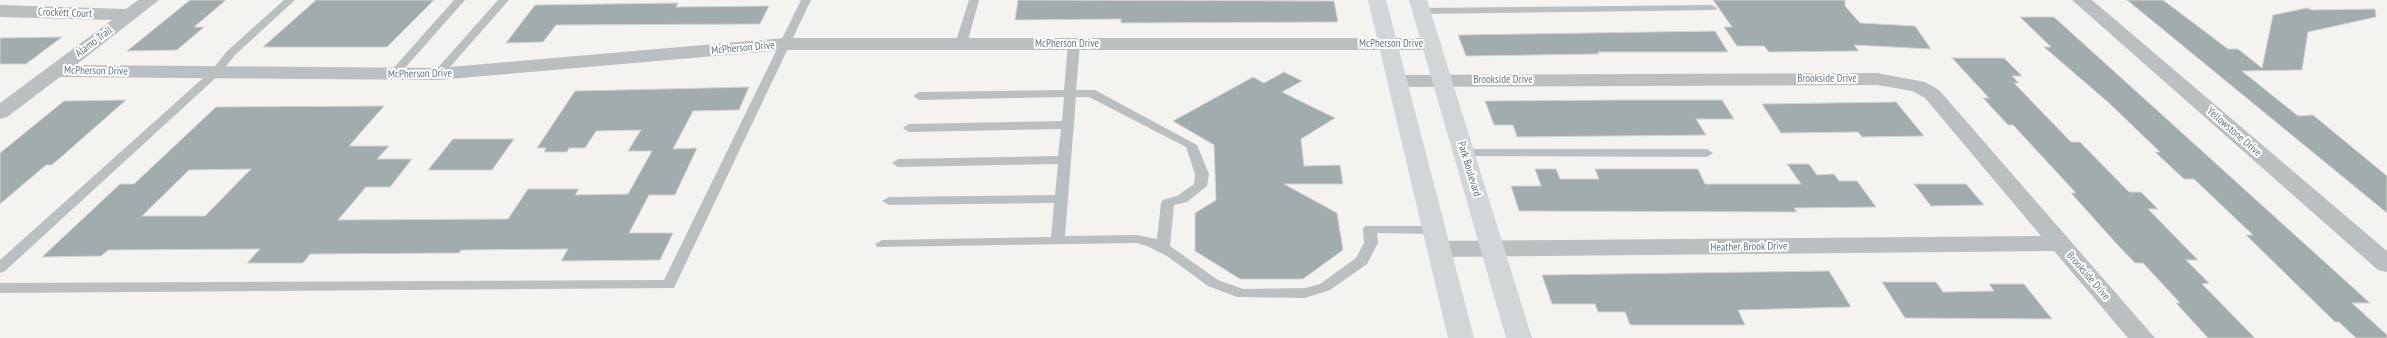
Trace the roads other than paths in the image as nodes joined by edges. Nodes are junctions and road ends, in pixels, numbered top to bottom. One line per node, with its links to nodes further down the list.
1 (150, 0): 12 (street, Alamo Trail)
2 (290, 0): 19 (lane)
3 (460, 0): 20 (lane)
4 (504, 0): 21 (lane)
5 (806, 0): 13 (lane)
6 (974, 0): 14 (lane)
7 (1377, 0): 16 (main road)
8 (2081, 0): 41 (street, Yellowstone Drive)
9 (1420, 5): 10 (lane); 17 (main road, Park Boulevard)
10 (1712, 8)
11 (0, 11): 12 (street, Crockett Court)
12 (130, 15): 18 (street, Alamo Trail)
13 (784, 44): 14 (street, McPherson Drive); 21 (street, McPherson Drive); 43 (lane)
14 (961, 44): 15 (street, McPherson Drive)
15 (1074, 44): 16 (street, McPherson Drive); 24 (lane)
16 (1388, 44): 17 (street, McPherson Drive); 22 (main road)
17 (1431, 44): 23 (main road, Park Boulevard)
18 (56, 71): 19 (street, McPherson Drive); 26 (street, Alamo Trail)
19 (216, 72): 20 (street, McPherson Drive); 42 (lane)
20 (393, 74): 21 (street, McPherson Drive)
21 (438, 74)
22 (1397, 81): 23 (street, Brookside Drive); 35 (main road)
23 (1442, 81): 29 (main road, Park Boulevard); 38 (street, Brookside Drive)
24 (1070, 94): 25 (lane); 27 (lane); 39 (lane)
25 (919, 96)
26 (0, 113)
27 (1068, 125): 28 (lane); 31 (lane)
28 (909, 128)
29 (1464, 153): 30 (lane); 40 (main road, Park Boulevard)
30 (1707, 153)
31 (1065, 160): 32 (lane); 33 (lane)
32 (898, 163)
33 (1062, 199): 34 (lane); 36 (lane)
34 (889, 201)
35 (1437, 240): 39 (lane); 40 (street, Heather Brook Drive); 44 (main road)
36 (1058, 241): 37 (lane); 39 (lane)
37 (882, 244)
38 (2059, 244): 40 (street, Heather Brook Drive); 46 (street, Brookside Drive)
39 (1162, 248)
40 (1492, 249): 45 (main road, Park Boulevard)
41 (2387, 264)
42 (0, 268)
43 (0, 288)
44 (1461, 338)
45 (1519, 338)
46 (2142, 338)

